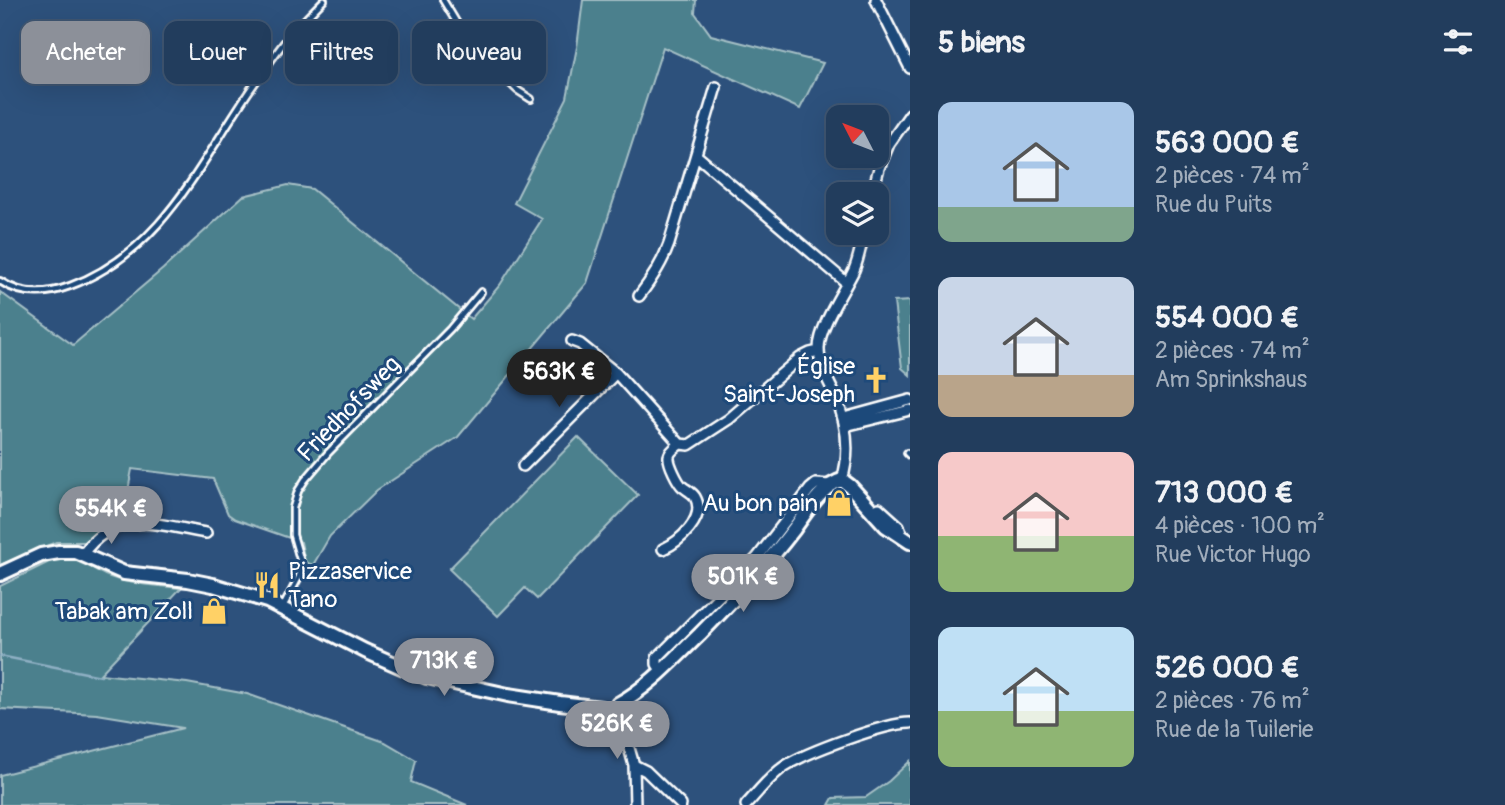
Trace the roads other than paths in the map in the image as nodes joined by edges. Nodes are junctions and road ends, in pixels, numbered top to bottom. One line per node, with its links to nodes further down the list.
1 (324, 0): 11 (lane)
2 (443, 0): 6 (lane)
3 (876, 0): 4 (street)
4 (910, 68)
5 (716, 87): 8 (street)
6 (531, 99)
7 (910, 114): 9 (street)
8 (696, 155): 12 (street); 14 (street)
9 (876, 182)
10 (861, 245): 12 (street)
11 (0, 281)
12 (847, 283): 16 (street)
13 (481, 292): 29 (lane, Friedhofsweg)
14 (639, 296)
15 (572, 341): 17 (street)
16 (819, 351): 20 (street); 21 (street)
17 (616, 373): 21 (street); 22 (street)
18 (910, 400): 20 (street)
19 (910, 410): 20 (street)
20 (844, 422): 23 (street)
21 (680, 444): 26 (street)
22 (523, 466)
23 (836, 483): 25 (street); 30 (street)
24 (206, 533): 27 (street)
25 (906, 540)
26 (663, 549)
27 (83, 554): 28 (street); 29 (street)
28 (0, 574)
29 (282, 608): 30 (street)
30 (616, 709): 32 (street)
31 (910, 723): 35 (street)
32 (634, 765): 33 (street); 34 (street)
33 (635, 805)
34 (681, 805)
35 (746, 805)

